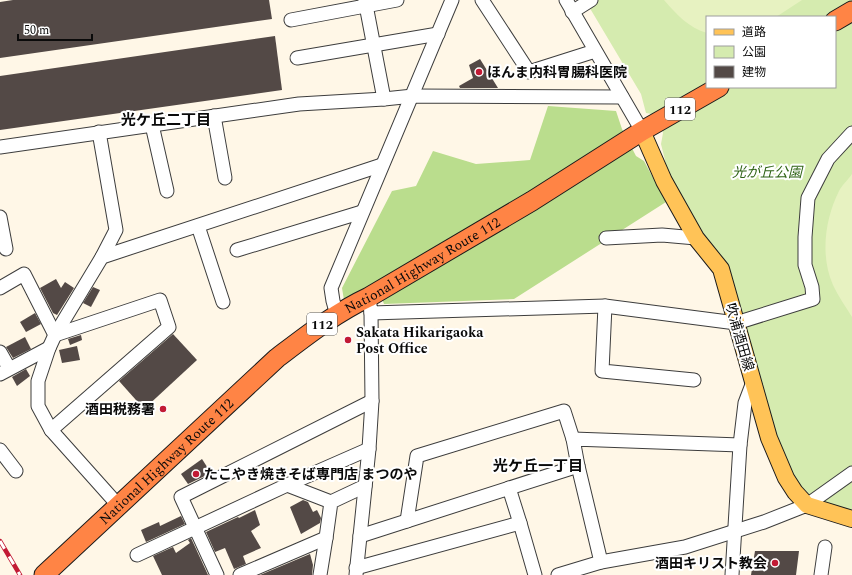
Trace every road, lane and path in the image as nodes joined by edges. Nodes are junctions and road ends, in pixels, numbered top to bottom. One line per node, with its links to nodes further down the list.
1 (397, 0): 6 (street)
2 (452, 0): 11 (street)
3 (482, 0): 13 (street)
4 (566, 0): 8 (street)
5 (591, 0): 8 (street)
6 (366, 3): 9 (street); 12 (street)
7 (852, 11): 10 (highway)
8 (572, 12): 13 (street)
9 (291, 20)
10 (836, 20)
11 (438, 34): 12 (street); 16 (street)
12 (375, 44): 14 (street); 18 (street)
13 (595, 51): 17 (street)
14 (297, 58)
15 (717, 88): 21 (highway, National Highway Route 112 / 112)
16 (413, 96): 17 (street); 18 (street); 25 (street)
17 (622, 97): 21 (street)
18 (384, 99): 19 (street)
19 (214, 116): 20 (street); 26 (street)
20 (152, 125): 22 (street); 27 (street)
21 (642, 131): 32 (main road, 吹浦酒田線); 38 (highway, National Highway Route 112 / 112)
22 (99, 132): 24 (street); 35 (street)
23 (852, 133): 41 (street)
24 (0, 147)
25 (382, 165): 28 (street); 30 (street)
26 (225, 178)
27 (167, 191)
28 (362, 212): 34 (street); 40 (street)
29 (0, 217): 33 (street)
30 (198, 226): 35 (street); 37 (street)
31 (606, 238): 32 (street)
32 (696, 238): 41 (main road, 吹浦酒田線)
33 (6, 249)
34 (237, 250)
35 (102, 257): 42 (street)
36 (0, 288): 42 (street)
37 (223, 302)
38 (370, 305): 39 (street); 40 (highway, National Highway Route 112 / 112); 48 (street)
39 (606, 306): 41 (street); 46 (street)
40 (337, 315): 61 (highway, National Highway Route 112 / 112)
41 (736, 323): 47 (main road, 吹浦酒田線)
42 (55, 335): 43 (street); 49 (street)
43 (49, 348): 45 (street); 49 (street)
44 (0, 352): 45 (street)
45 (5, 371)
46 (694, 380)
47 (753, 382): 51 (street); 62 (main road, 吹浦酒田線)
48 (372, 401): 52 (street); 66 (street)
49 (51, 430): 61 (street)
50 (573, 439): 51 (street); 54 (street); 64 (street)
51 (740, 445): 67 (street)
52 (369, 449): 57 (street); 58 (street)
53 (0, 450): 55 (street)
54 (578, 466): 59 (street); 72 (street)
55 (16, 471)
56 (852, 473): 62 (street)
57 (287, 485): 60 (street); 66 (street)
58 (365, 486): 60 (street); 68 (street)
59 (510, 488): 64 (street); 65 (street)
60 (331, 502): 69 (street)
61 (118, 505): 74 (highway, National Highway Route 112 / 112)
62 (807, 505): 63 (main road); 67 (street)
63 (852, 519)
64 (407, 521): 68 (street)
65 (520, 523): 73 (street); 78 (street)
66 (196, 528): 71 (street); 75 (street)
67 (736, 531): 72 (street); 80 (street)
68 (360, 536): 73 (street)
69 (326, 538): 76 (street); 77 (street)
70 (825, 547): 81 (street)
71 (137, 555)
72 (601, 562): 79 (street)
73 (356, 571)
74 (44, 575)
75 (217, 575)
76 (240, 575)
77 (320, 575)
78 (534, 575)
79 (558, 575)
80 (732, 575)
81 (821, 575)

